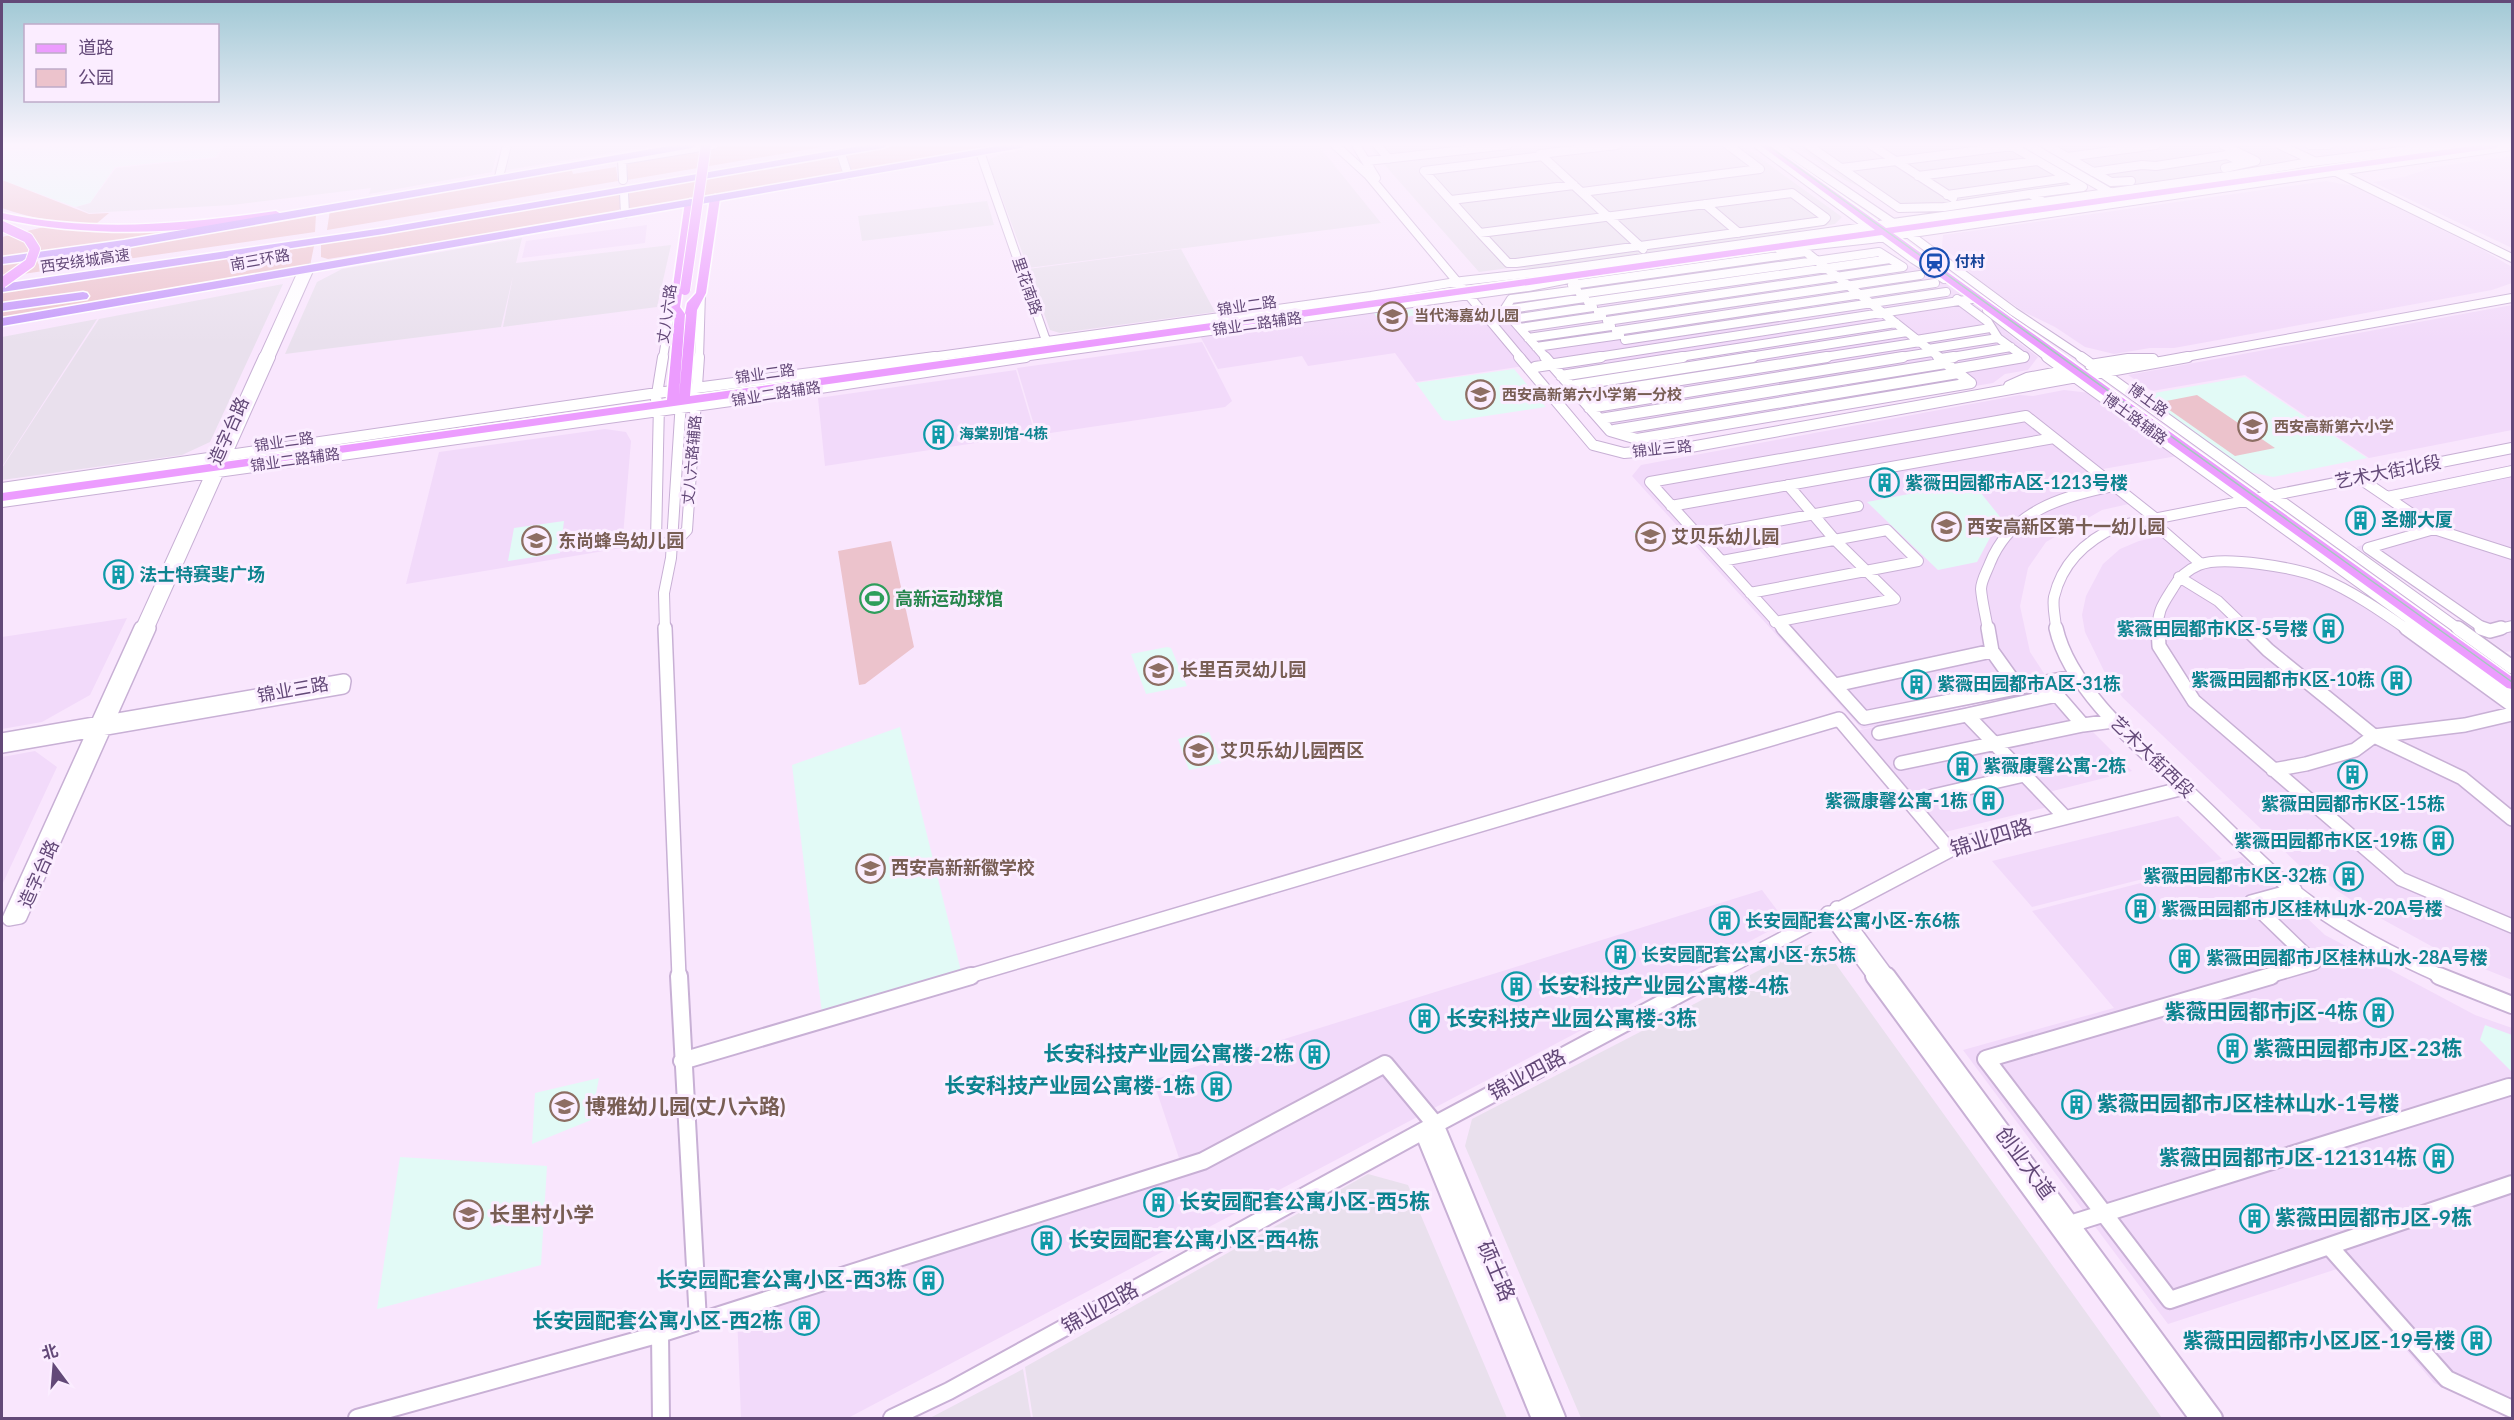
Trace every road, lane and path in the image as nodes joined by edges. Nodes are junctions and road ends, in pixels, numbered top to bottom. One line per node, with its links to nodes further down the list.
1 (295, 211): 26 (main road)
2 (300, 211): 38 (highway)
3 (462, 211): 48 (highway, 西安绕城高速)
4 (499, 211): 52 (highway, 西安绕城高速)
5 (640, 211): 25 (highway, 南三环路)
6 (689, 211): 68 (main road)
7 (700, 211): 56 (main road, 丈八六路, bridge)
8 (704, 211): 56 (main road, 丈八六路)
9 (712, 211): 56 (main road)
10 (1001, 211): 87 (street, 里花南路)
11 (1399, 211): 53 (street)
12 (1403, 211): 53 (street)
13 (1461, 211): 31 (street)
14 (1603, 211): 27 (street)
15 (1651, 211): 27 (street)
16 (1714, 211): 30 (street)
17 (1817, 211): 30 (street)
18 (1860, 211): 29 (street)
19 (1861, 211): 29 (main road, 博士路)
20 (1863, 211): 29 (main road, 博士路)
21 (1864, 211): 29 (street)
22 (2005, 211): 29 (main road, 锦业二路)
23 (2013, 211): 29 (street)
24 (2420, 211): 34 (street)
25 (625, 214): 32 (highway, 南三环路)
26 (2, 216)
27 (1609, 217): 31 (street); 33 (street)
28 (2, 226): 48 (main road, bridge)
29 (1887, 229): 36 (main road, 锦业二路); 43 (street); 61 (street); 102 (main road, 博士路); 102 (street)
30 (1739, 232): 33 (street)
31 (1480, 233): 33 (street)
32 (449, 244): 42 (highway, 南三环路); 66 (highway)
33 (1640, 246): 36 (street)
34 (2512, 256)
35 (1891, 258): 37 (street); 40 (street); 41 (street)
36 (1654, 260): 43 (main road, 锦业二路); 53 (main road, 锦业二路)
37 (1816, 260): 39 (street); 41 (street); 44 (street)
38 (2, 261)
39 (1732, 263): 43 (street); 44 (street)
40 (1903, 267): 45 (street); 46 (street)
41 (1826, 268): 46 (street); 47 (street)
42 (306, 269): 74 (highway, 南三环路); 127 (street, 造字台路)
43 (1647, 269): 49 (street); 53 (main road, 锦业二路); 70 (street)
44 (1741, 271): 47 (street); 49 (street)
45 (1920, 275): 50 (street); 51 (street)
46 (1837, 277): 51 (street); 54 (street)
47 (1751, 279): 54 (street); 55 (street)
48 (2, 282)
49 (1661, 282): 55 (street); 70 (street)
50 (1935, 283): 57 (street); 58 (street)
51 (1848, 285): 58 (street); 60 (street)
52 (2, 288)
53 (1466, 288): 87 (main road, 锦业二路); 99 (street); 126 (street)
54 (1761, 288): 60 (street); 62 (street)
55 (1670, 290): 62 (street); 70 (street)
56 (693, 291): 68 (main road, 丈八六路); 68 (main road); 113 (street, 丈八六路辅路)
57 (1947, 292): 63 (street); 64 (street)
58 (1859, 294): 64 (street); 65 (street)
59 (2510, 294): 102 (street); 102 (street)
60 (1772, 297): 65 (street); 67 (street)
61 (1972, 299): 63 (street); 102 (street)
62 (1680, 300): 67 (street); 70 (street)
63 (1959, 301): 69 (street); 79 (street)
64 (1871, 303): 69 (street); 71 (street)
65 (1782, 306): 71 (street); 72 (street)
66 (2, 307)
67 (1690, 309): 70 (street); 72 (street)
68 (682, 311): 113 (main road, 丈八六路); 115 (street, 丈八六路辅路)
69 (1883, 313): 75 (street); 76 (street)
70 (1600, 314): 72 (street); 73 (street); 73 (street); 77 (street); 78 (street); 82 (street); 88 (street); 92 (street)
71 (1793, 315): 76 (street); 78 (street)
72 (1700, 318): 78 (street)
73 (1512, 319): 77 (street)
74 (2, 322)
75 (1896, 323): 80 (street); 81 (street)
76 (1804, 325): 81 (street); 83 (street)
77 (1520, 328): 82 (street)
78 (1710, 328): 83 (street)
79 (1990, 328): 84 (street); 85 (street)
80 (1907, 332): 85 (street); 86 (street)
81 (1816, 336): 86 (street); 90 (street)
82 (1528, 338): 88 (street)
83 (1721, 338): 90 (street); 92 (street)
84 (1998, 338): 89 (street); 91 (street)
85 (1918, 341): 91 (street); 93 (street)
86 (1827, 345): 93 (street); 94 (street)
87 (1049, 347): 113 (main road, 锦业二路)
88 (1536, 347): 96 (street)
89 (2011, 348): 98 (street); 98 (street)
90 (1732, 349): 94 (street); 95 (street)
91 (1930, 350): 97 (street); 98 (street)
92 (1636, 351): 95 (street); 96 (street)
93 (1839, 355): 97 (street); 100 (street)
94 (1742, 358): 100 (street); 101 (street)
95 (1646, 362): 101 (street); 103 (street)
96 (1551, 364): 99 (street); 103 (street)
97 (1851, 365): 104 (street); 105 (street)
98 (1950, 366): 104 (street); 108 (street); 112 (street)
99 (1535, 367): 126 (street)
100 (1753, 369): 105 (street); 106 (street)
101 (1656, 372): 106 (street); 107 (street)
102 (2085, 372): 121 (street, 锦业三路); 121 (street, 锦业三路); 135 (main road, 博士路)
103 (1561, 376): 107 (street)
104 (1864, 376): 108 (street); 109 (street)
105 (1764, 379): 109 (street); 110 (street)
106 (1666, 383): 110 (street); 111 (street)
107 (1570, 386): 111 (street)
108 (1876, 386): 112 (street); 114 (street)
109 (1776, 390): 114 (street); 116 (street)
110 (1676, 394): 116 (street); 117 (street)
111 (1579, 396): 117 (street)
112 (1889, 397): 118 (street)
113 (684, 398): 115 (main road, 锦业二路); 144 (street, 丈八六路); 144 (street, 丈八六路辅路)
114 (1788, 401): 118 (street); 119 (street)
115 (658, 402): 127 (main road, 锦业二路); 144 (street, 丈八六路辅路)
116 (1687, 405): 119 (street); 120 (street)
117 (1589, 408): 120 (street)
118 (1799, 412): 121 (street); 122 (street)
119 (1698, 417): 122 (street); 123 (street)
120 (1599, 419): 123 (street)
121 (1814, 424): 126 (street, 锦业三路)
122 (1709, 427): 123 (street)
123 (1610, 431)
124 (2054, 438): 130 (street); 131 (street); 137 (street)
125 (2512, 448): 129 (street, 艺术大街北段)
126 (1624, 453)
127 (218, 464): 132 (street); 133 (main road, 锦业二路); 136 (street); 166 (street, 造字台路)
128 (2512, 471): 134 (street)
129 (2359, 478): 134 (street); 135 (street, 艺术大街北段)
130 (1788, 485): 137 (street); 139 (street)
131 (2114, 486): 140 (street); 153 (street)
132 (2, 488)
133 (2, 495)
134 (2387, 496): 141 (street)
135 (2259, 497): 140 (street, 艺术大街西段); 154 (main road, 博士路)
136 (2, 502)
137 (1671, 506): 142 (street)
138 (1858, 506): 139 (street)
139 (1813, 515): 142 (street); 143 (street)
140 (2155, 518): 147 (street); 155 (street, 艺术大街西段)
141 (2434, 529): 145 (street); 152 (street)
142 (1698, 536): 146 (street)
143 (1835, 540): 146 (street); 148 (street); 148 (street)
144 (671, 553): 184 (street, 丈八六路)
145 (2512, 554)
146 (1722, 561): 150 (street)
147 (2200, 564): 149 (street); 161 (street)
148 (1866, 571): 150 (street); 151 (street)
149 (2179, 577): 168 (street); 173 (street)
150 (1750, 593): 151 (street)
151 (1775, 622): 158 (street)
152 (2512, 626)
153 (1992, 651): 158 (street); 159 (street)
154 (2499, 665): 156 (main road, 博士路); 157 (main road, 博士路); 160 (street)
155 (2077, 676): 159 (street); 164 (street, 艺术大街西段)
156 (2512, 676)
157 (2512, 684)
158 (1835, 685): 159 (street)
159 (2017, 686)
160 (2512, 693)
161 (2512, 705)
162 (2512, 714): 168 (street)
163 (1967, 715): 165 (street); 167 (street); 170 (street)
164 (2113, 721): 165 (street); 175 (street, 艺术大街西段)
165 (2083, 725): 170 (street)
166 (101, 726): 166 (street, 造字台路); 166 (street, 锦业三路); 169 (street, 锦业三路); 171 (street, 锦业三路)
167 (1879, 733)
168 (2374, 736): 173 (street); 178 (street)
169 (2, 740)
170 (1995, 743): 172 (street); 174 (street)
171 (2, 746)
172 (1901, 763)
173 (2273, 770): 182 (street)
174 (2024, 775): 176 (street); 177 (street)
175 (2184, 788): 177 (street, 锦业四路); 180 (street, 艺术大街西段)
176 (1933, 796)
177 (2065, 817): 179 (street, 锦业四路)
178 (2512, 819)
179 (1949, 849): 181 (street, 锦业四路); 184 (street)
180 (2295, 890): 183 (street, 艺术大街西段); 188 (street)
181 (1832, 911): 186 (street, 锦业四路); 189 (street, 创业大道); 199 (street, 创业大道)
182 (2512, 926)
183 (2512, 1005)
184 (682, 1061): 191 (street, 丈八六路)
185 (2510, 1087): 188 (street)
186 (1429, 1128): 191 (street); 196 (street, 锦业四路); 197 (street, 硕士路); 198 (street, 硕士路)
187 (2512, 1184): 190 (street)
188 (2104, 1214): 189 (street); 190 (street)
189 (2070, 1224): 200 (street, 创业大道)
190 (2329, 1246): 193 (street)
191 (698, 1321): 192 (street)
192 (660, 1334): 194 (street); 195 (street)
193 (2512, 1409)
194 (357, 1419)
195 (661, 1419)
196 (892, 1419)
197 (1540, 1419)
198 (1557, 1419)
199 (2198, 1419)
200 (2214, 1419)

